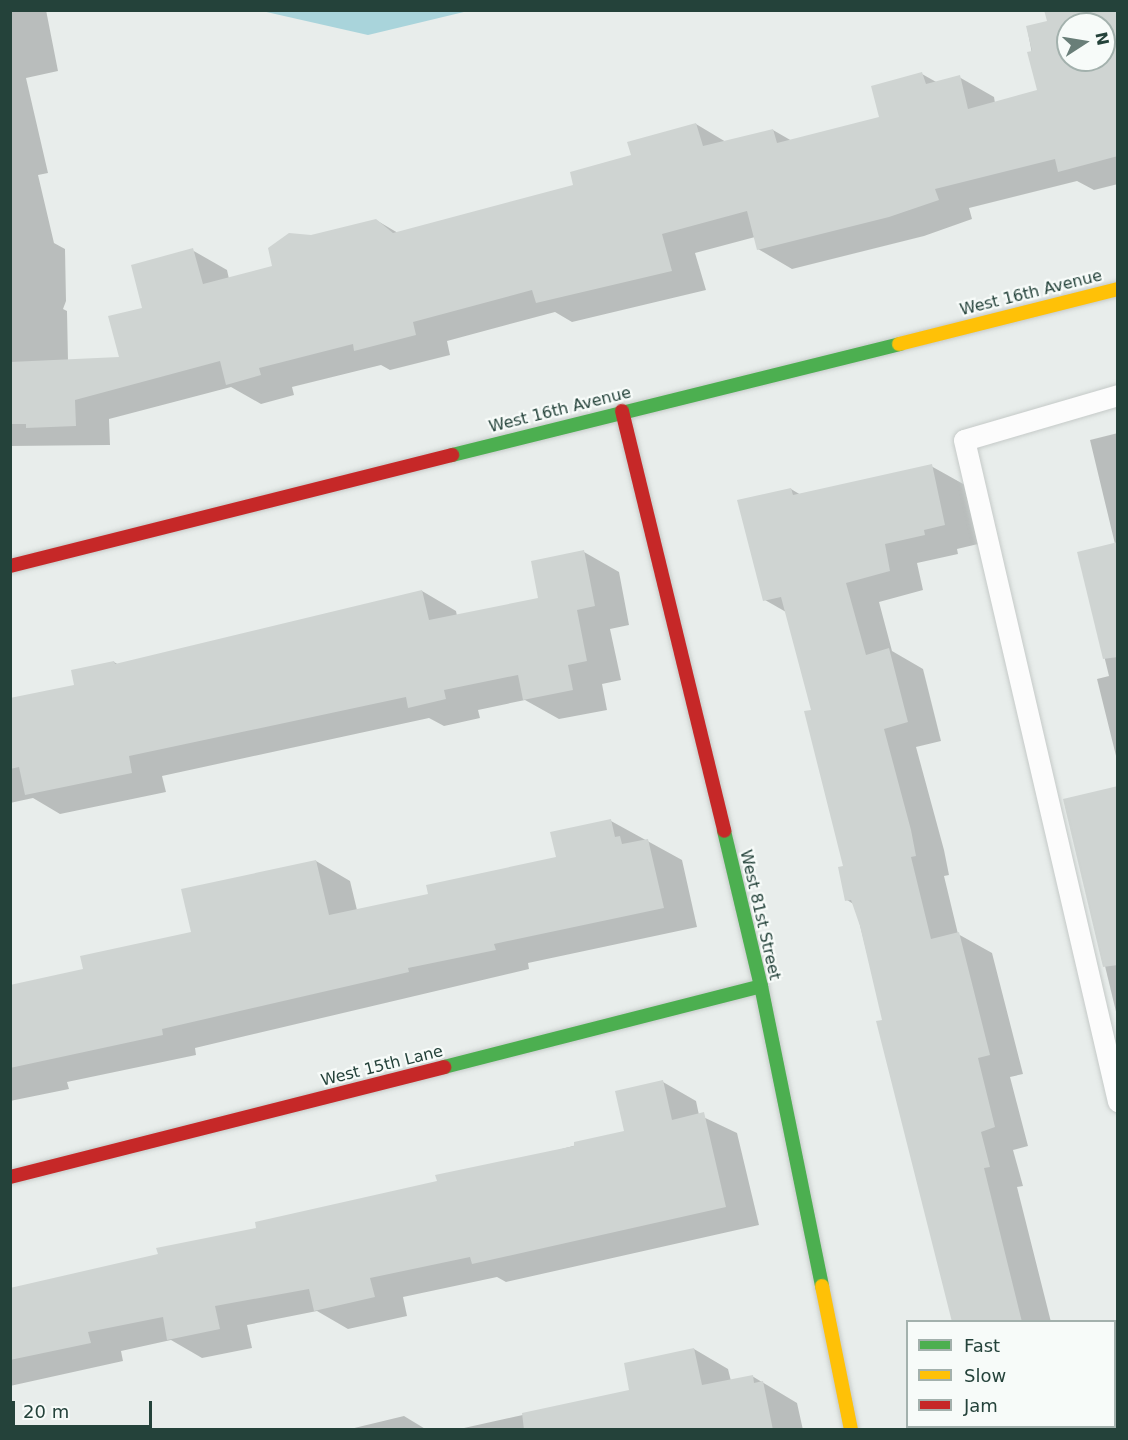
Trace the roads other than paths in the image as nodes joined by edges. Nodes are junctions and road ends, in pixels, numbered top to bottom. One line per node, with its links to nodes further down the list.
1 (1118, 289): 3 (street, West 16th Avenue)
2 (1118, 395): 6 (lane)
3 (622, 411): 4 (street, West 16th Avenue); 5 (street, West 81st Street)
4 (10, 566)
5 (761, 986): 7 (street, West 15th Lane); 8 (street, West 81st Street)
6 (1118, 1101)
7 (10, 1177)
8 (851, 1430)

